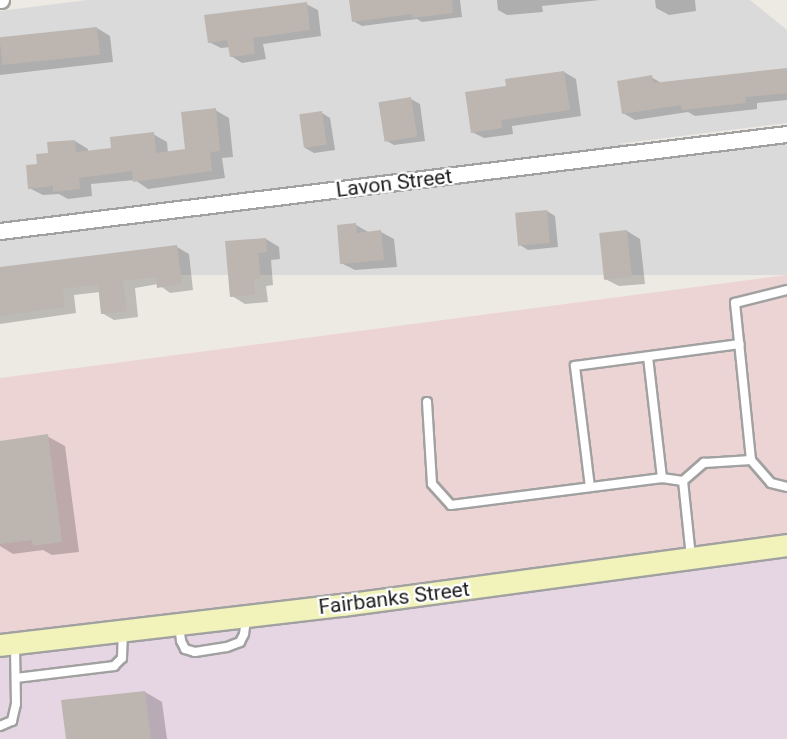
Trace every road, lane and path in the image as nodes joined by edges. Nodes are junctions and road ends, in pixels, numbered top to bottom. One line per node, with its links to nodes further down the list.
1 (787, 134): 2 (street, Lavon Street)
2 (0, 231)
3 (787, 290): 4 (lane)
4 (740, 344): 5 (lane); 7 (lane)
5 (648, 357): 8 (lane); 11 (lane)
6 (427, 402): 11 (lane)
7 (751, 460): 9 (lane); 10 (lane)
8 (662, 478): 9 (lane); 11 (lane)
9 (683, 481): 13 (lane)
10 (787, 487)
11 (590, 488)
12 (787, 545): 13 (street, Fairbanks Street)
13 (692, 559): 14 (street, Fairbanks Street)
14 (246, 617): 15 (street, Fairbanks Street); 15 (lane)
15 (178, 625): 16 (street, Fairbanks Street)
16 (123, 631): 17 (street, Fairbanks Street); 18 (lane)
17 (8, 645): 18 (lane)
18 (16, 678): 19 (lane)
19 (0, 726)

